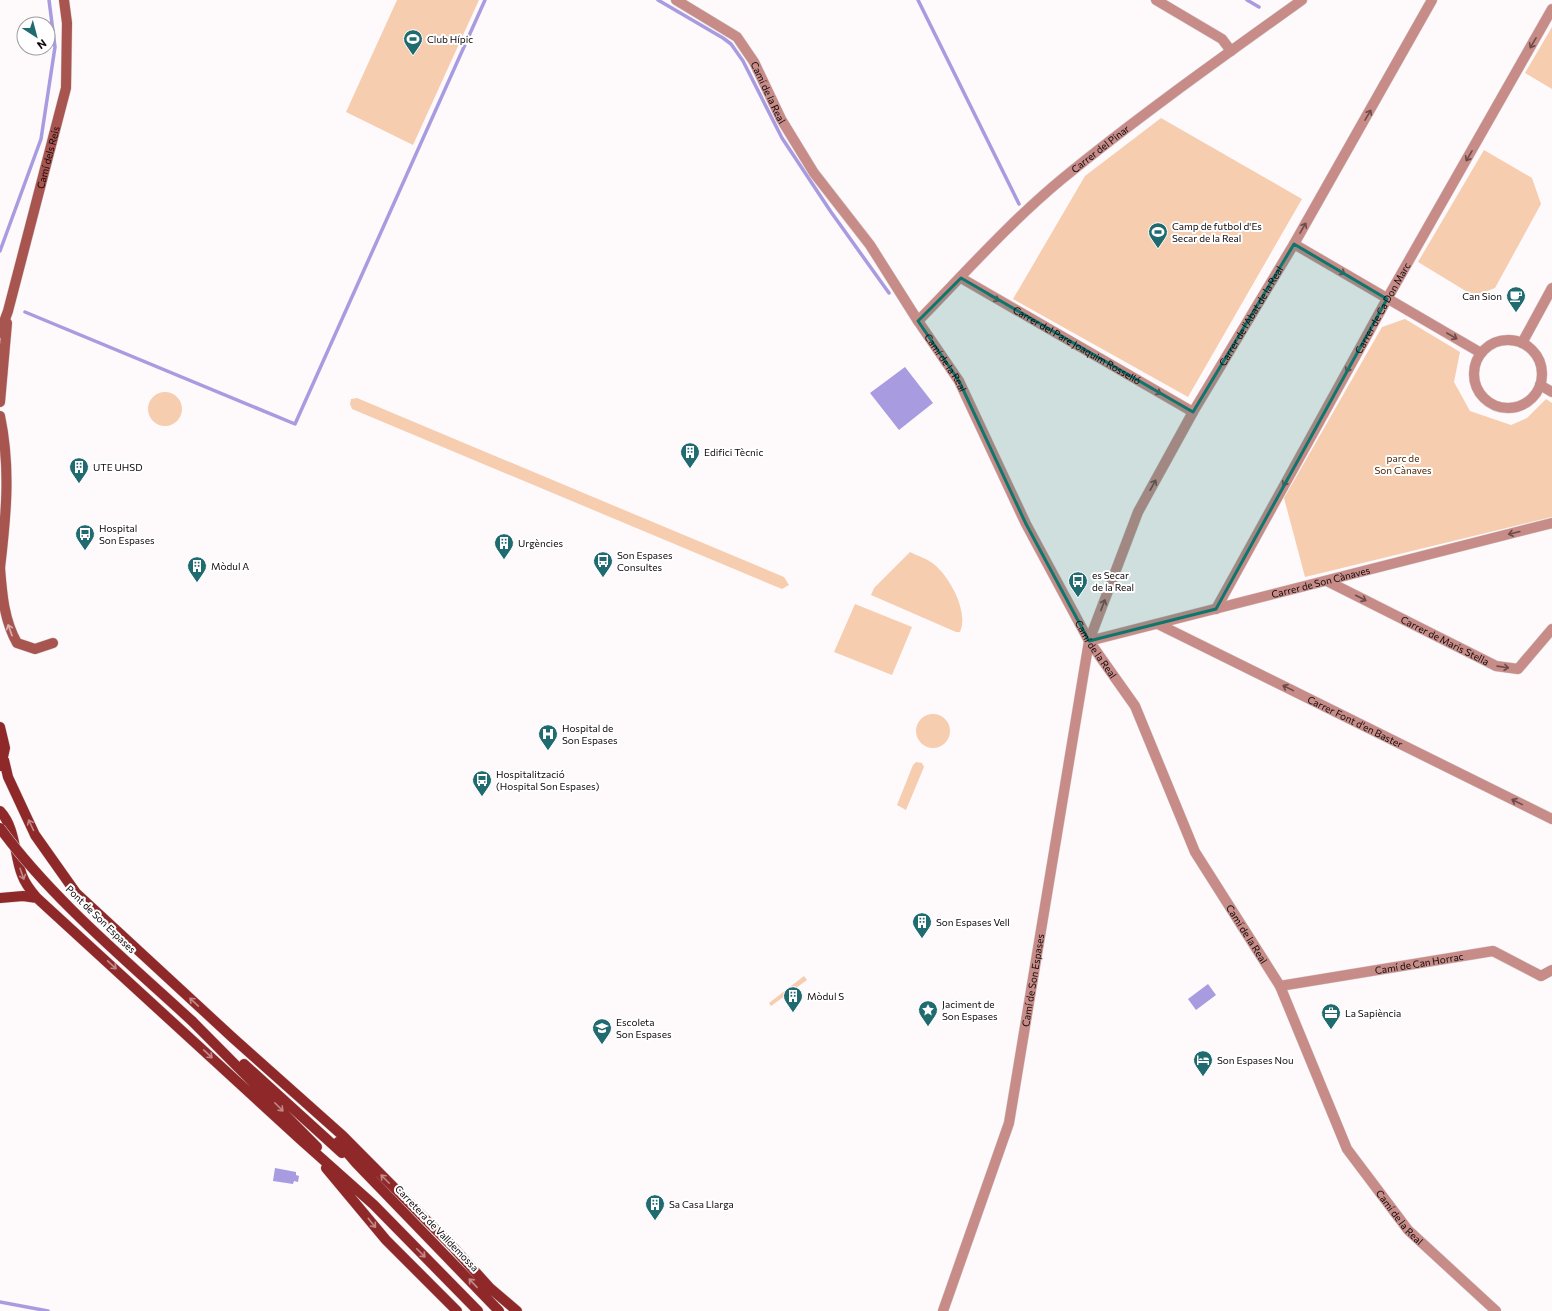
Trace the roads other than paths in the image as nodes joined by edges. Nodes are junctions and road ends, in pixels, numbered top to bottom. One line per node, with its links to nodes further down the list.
1 (64, 0): 12 (street, Camí dels Reis)
2 (676, 0): 13 (street, Camí de la Real)
3 (1156, 0): 7 (street)
4 (1302, 0): 7 (street, Carrer del Pinar)
5 (1432, 0): 8 (street, Carrer de l'Abat de la Real, one-way to 5)
6 (1552, 10): 11 (street, Carrer de Ca Don Marc, one-way to 11)
7 (1231, 51): 9 (street, Carrer del Pinar)
8 (1294, 244): 11 (street, one-way to 11); 20 (street, Carrer de l'Abat de la Real)
9 (961, 278): 13 (street, Carrer del Pinar); 20 (street, Carrer del Pare Joaquim Rosselló, one-way to 20)
10 (1552, 288): 15 (street)
11 (1388, 299): 16 (street, one-way to 16); 25 (street, Carrer de Ca Don Marc, one-way to 25)
12 (8, 312): 14 (street, Camí dels Reis); 19 (street, Camí dels Reis)
13 (918, 321): 28 (street, Camí de la Real)
14 (0, 333)
15 (1522, 342): 16 (street); 17 (street)
16 (1481, 353): 17 (street)
17 (1540, 385): 18 (street)
18 (1552, 392)
19 (0, 402)
20 (1192, 412): 28 (street, Carrer de l'Abat de la Real, one-way to 20)
21 (0, 416): 23 (street)
22 (1552, 523): 24 (street, Carrer de Son Cànaves, one-way to 24)
23 (0, 568): 29 (street, one-way to 23)
24 (1327, 581): 25 (street, Carrer de Son Cànaves); 27 (street, Carrer de Maris Stella, one-way to 27)
25 (1216, 609): 26 (street, Carrer de Son Cànaves)
26 (1158, 624): 28 (street, Carrer de Son Cànaves); 33 (street, Carrer Font d'en Baster, one-way to 26)
27 (1552, 629)
28 (1089, 641): 38 (street, Camí de la Real); 48 (street, Camí de Son Espases)
29 (53, 643)
30 (0, 727): 31 (main road)
31 (2, 765): 40 (main road, one-way to 31)
32 (0, 811): 36 (main road, one-way to 36)
33 (1552, 819)
34 (0, 828): 39 (main road, Pont de Son Espases, bridge)
35 (0, 898): 36 (main road)
36 (37, 898): 41 (main road, one-way to 41)
37 (1552, 970): 38 (street, Camí de Can Horrac)
38 (1280, 986): 49 (street, Camí de la Real)
39 (192, 1021): 42 (main road); 43 (main road, one-way to 43)
40 (233, 1038): 42 (main road); 47 (main road, one-way to 40)
41 (301, 1140): 43 (main road); 44 (main road, one-way to 44)
42 (356, 1163): 46 (main road, Carretera de Valldemossa, one-way to 42)
43 (346, 1179): 45 (main road, one-way to 45)
44 (457, 1311)
45 (478, 1311)
46 (499, 1311)
47 (517, 1311)
48 (943, 1311)
49 (1496, 1311)

